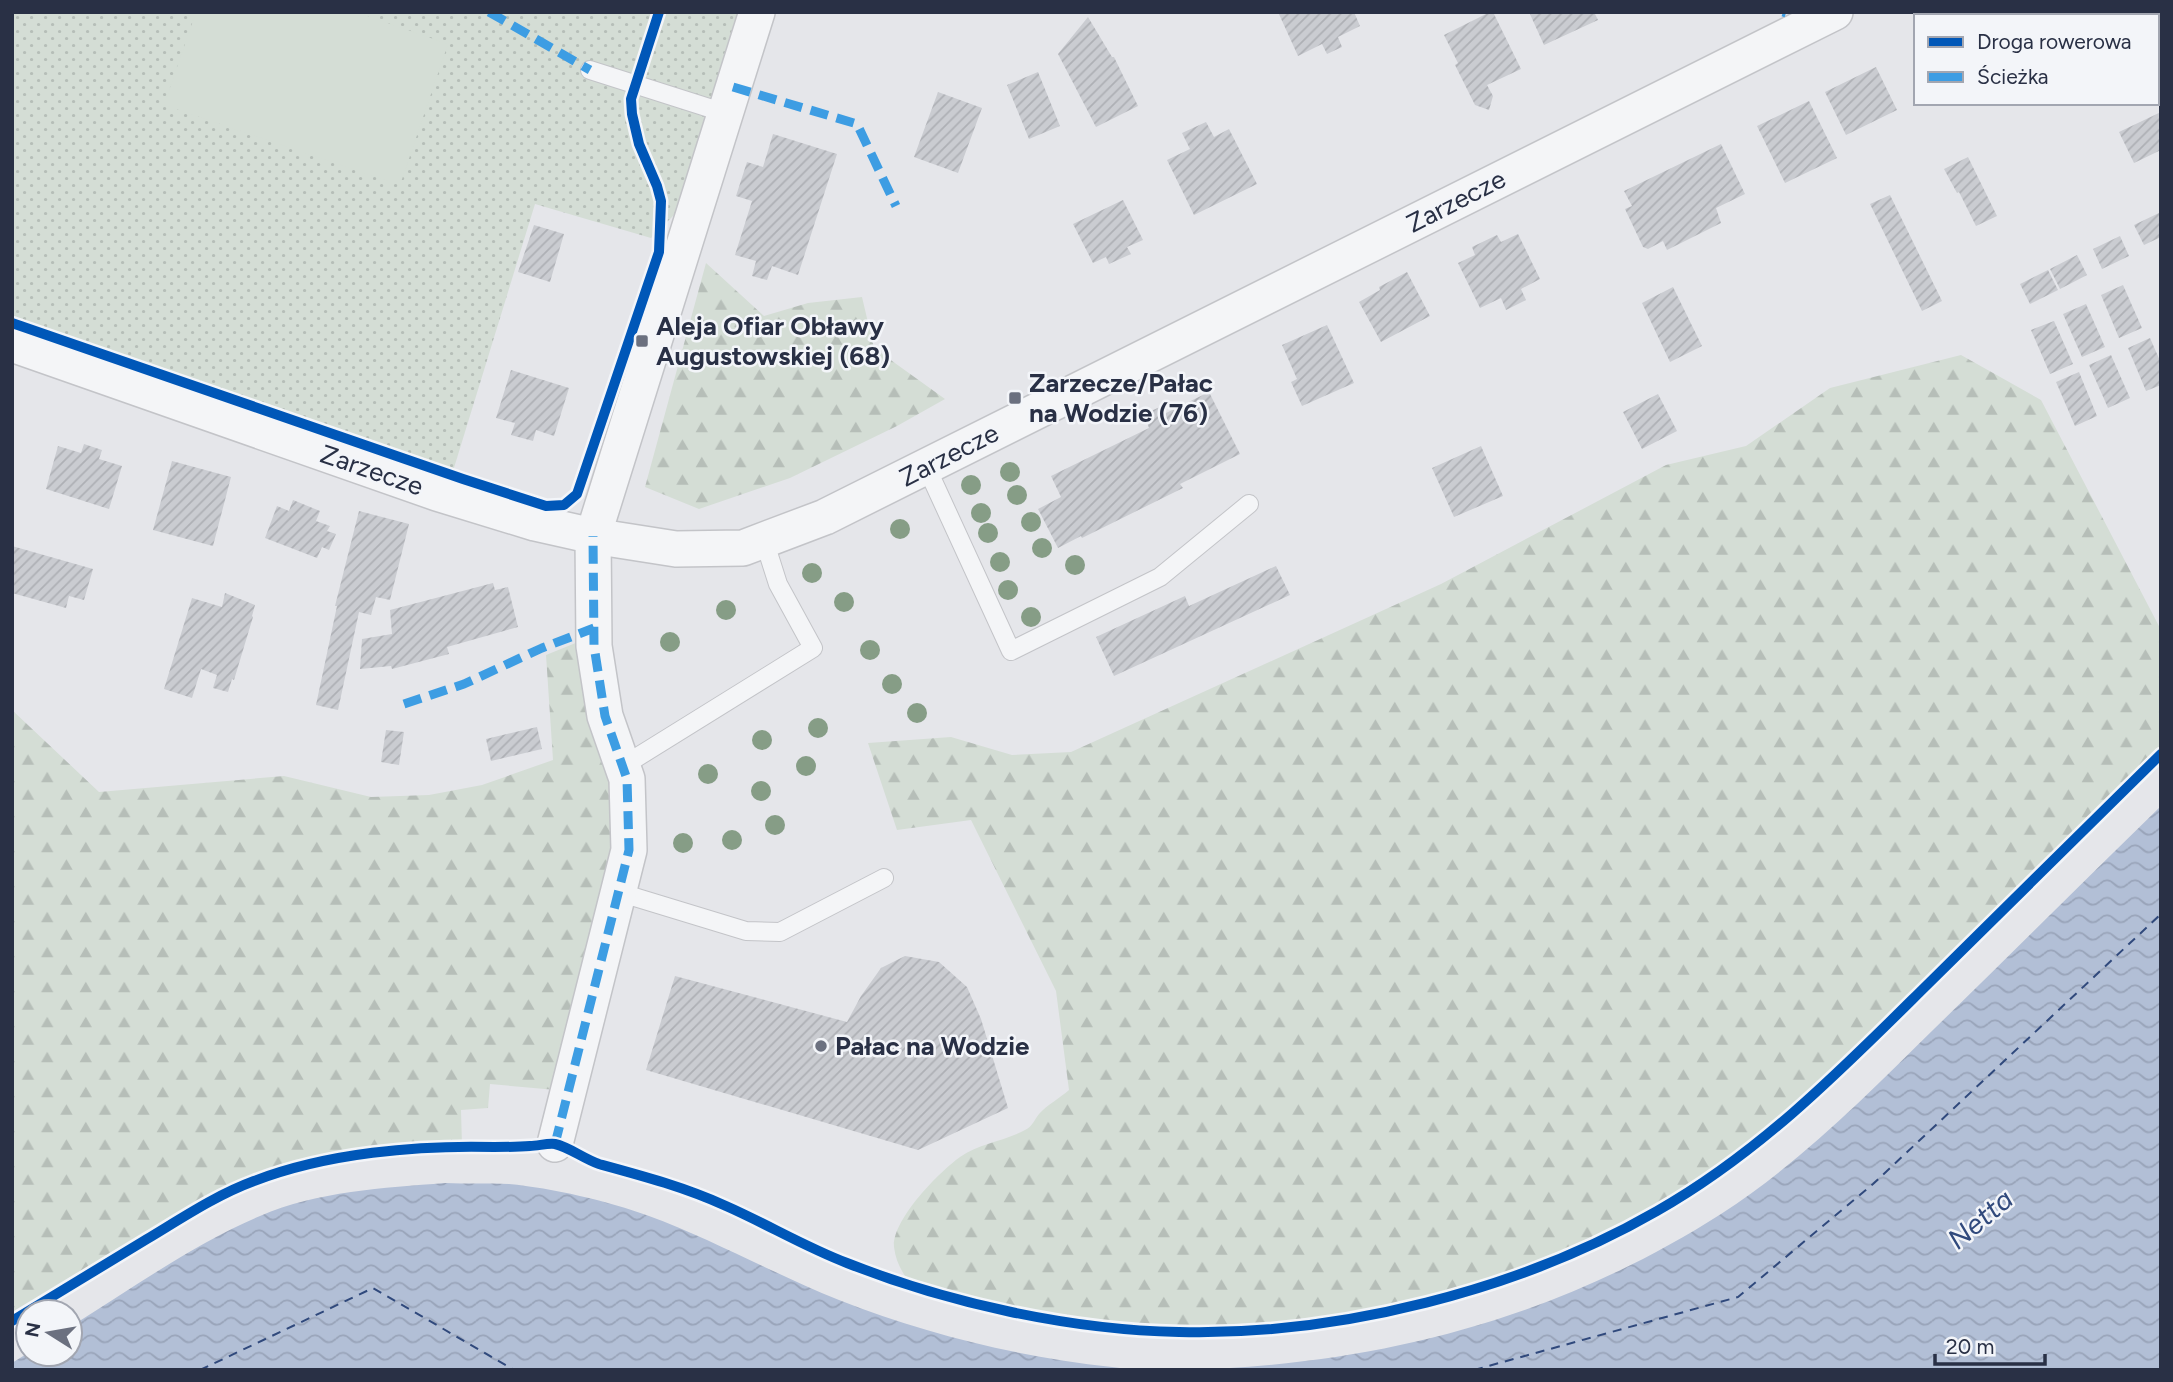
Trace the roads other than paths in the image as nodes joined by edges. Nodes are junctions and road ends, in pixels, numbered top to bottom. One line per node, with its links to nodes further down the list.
1 (757, 12): 5 (street)
2 (1835, 12): 3 (street, Zarzecze)
3 (1791, 21): 7 (street, Zarzecze)
4 (590, 70): 5 (lane)
5 (725, 113): 9 (street)
6 (12, 344): 9 (street, Zarzecze)
7 (926, 466): 8 (lane); 10 (street, Zarzecze)
8 (1249, 505)
9 (593, 536): 10 (street, Zarzecze); 11 (street)
10 (764, 540): 11 (lane)
11 (623, 766): 13 (street)
12 (884, 878): 13 (lane)
13 (618, 892): 14 (street)
14 (555, 1144)

